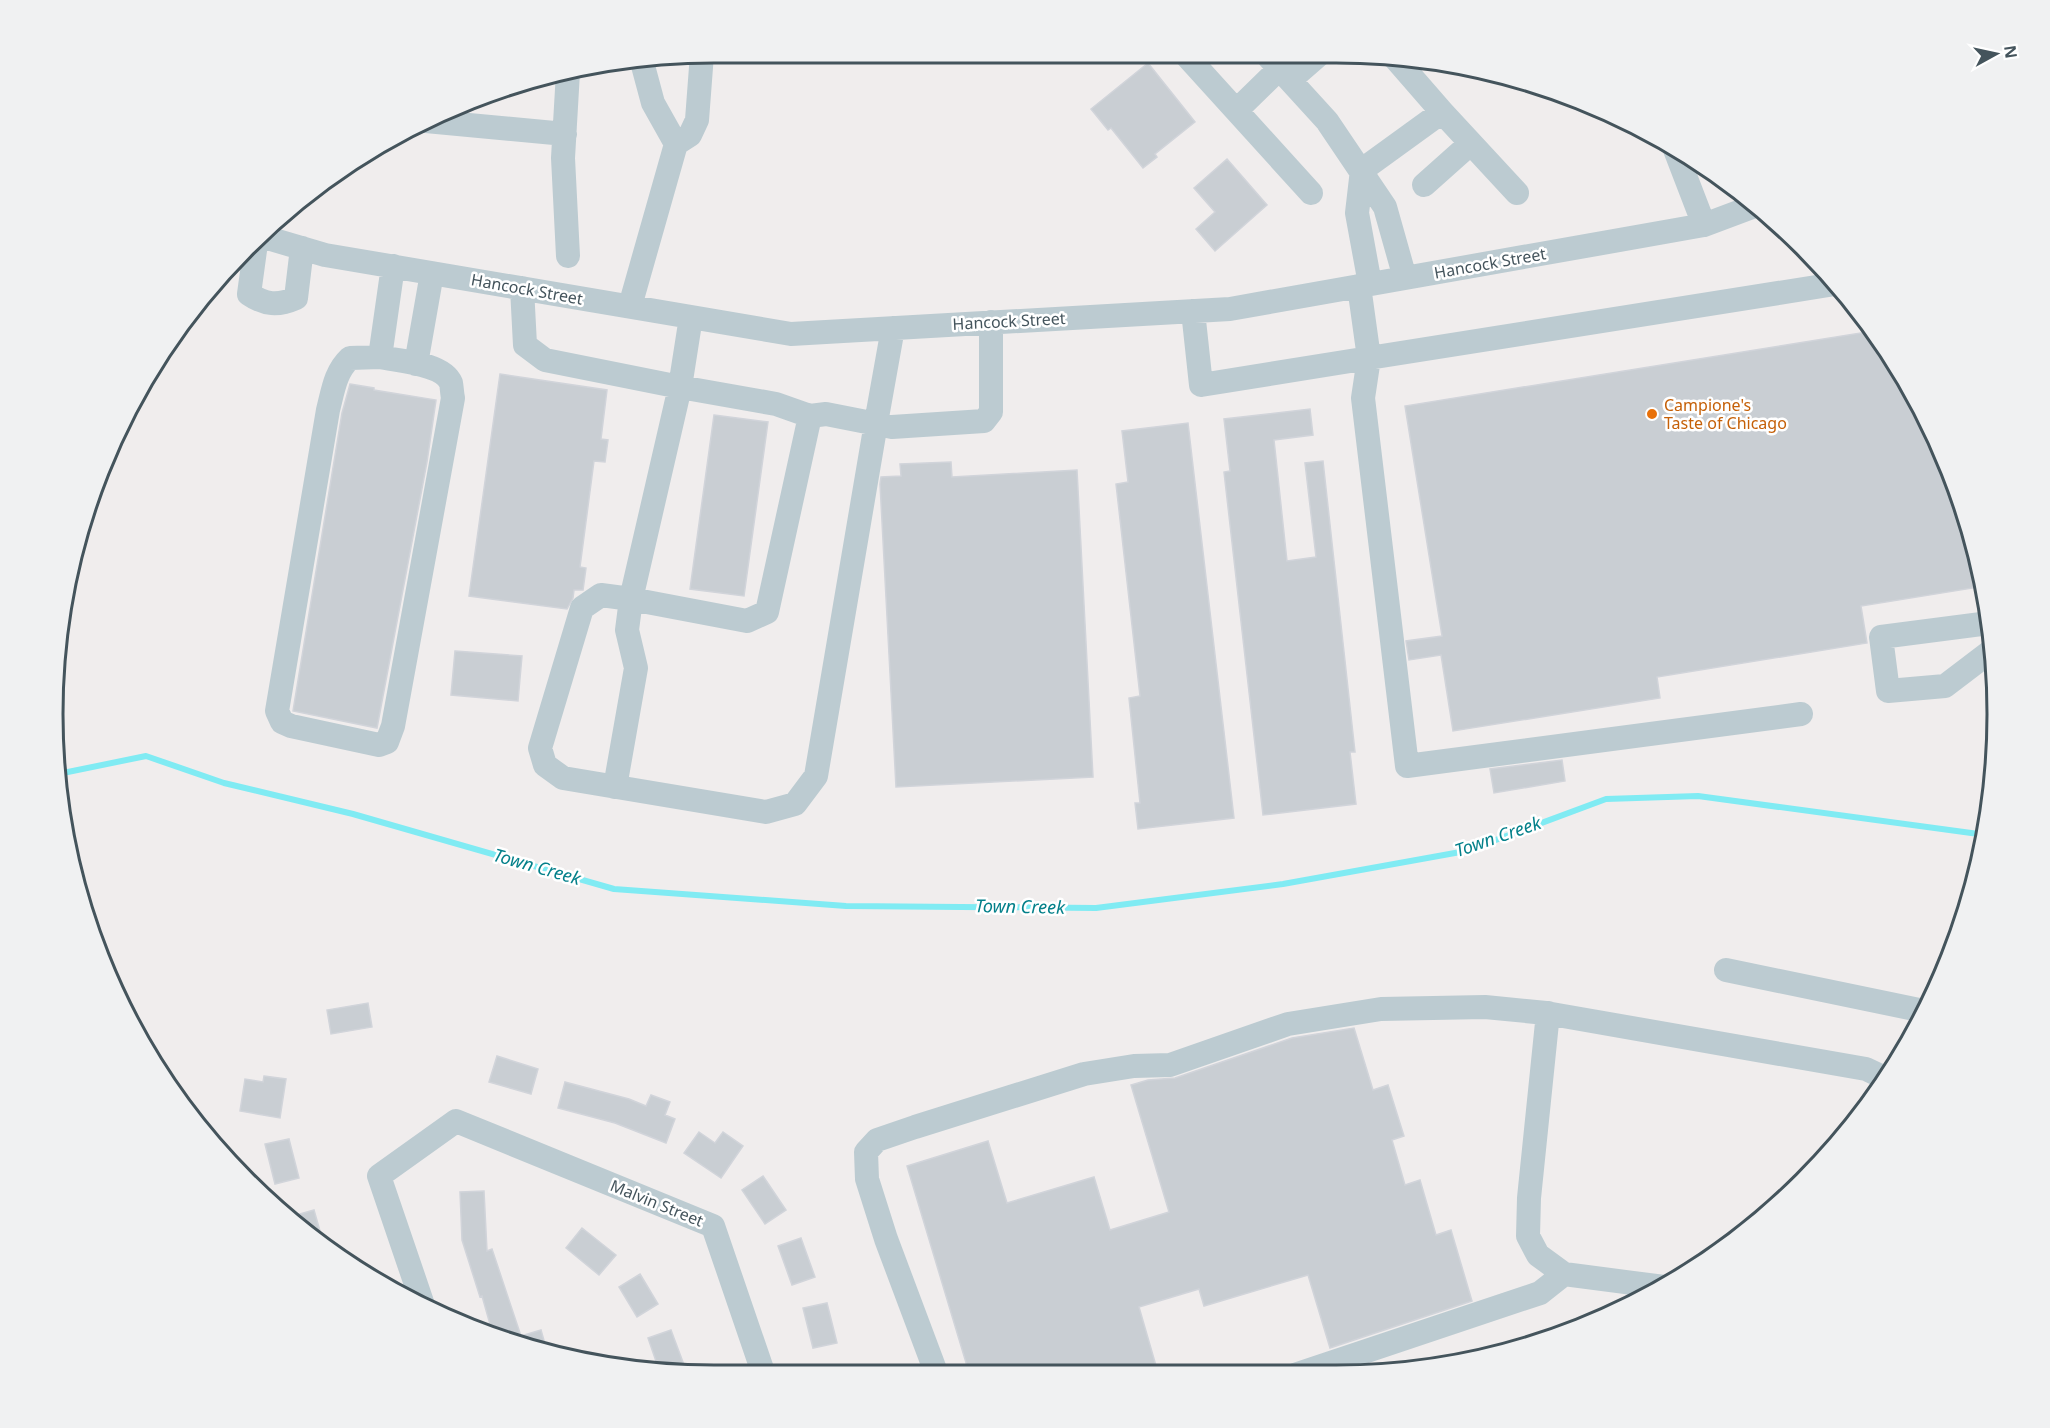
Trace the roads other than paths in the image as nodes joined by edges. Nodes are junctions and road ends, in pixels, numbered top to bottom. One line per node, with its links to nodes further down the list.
1 (701, 63): 11 (street)
2 (1194, 63): 7 (street)
3 (643, 67): 11 (street)
4 (1278, 67): 7 (street); 14 (street)
5 (1403, 67): 8 (street)
6 (568, 80): 10 (street)
7 (1237, 110): 16 (street)
8 (1442, 112): 12 (street); 14 (street)
9 (443, 123): 10 (street)
10 (565, 134): 23 (street)
11 (676, 144): 30 (street)
12 (1470, 144): 15 (street); 17 (street)
13 (1679, 161): 19 (street)
14 (1362, 171): 26 (street); 27 (street)
15 (1424, 185)
16 (1311, 193)
17 (1517, 193)
18 (1746, 209): 19 (street, Hancock Street)
19 (1704, 225): 26 (street, Hancock Street)
20 (270, 239): 21 (street, Hancock Street)
21 (303, 248): 22 (street); 24 (street, Hancock Street)
22 (255, 253)
23 (568, 256)
24 (393, 266): 25 (street, Hancock Street); 35 (street)
25 (432, 273): 29 (street, Hancock Street); 37 (street)
26 (1405, 278): 27 (street, Hancock Street)
27 (1364, 285): 31 (street, Hancock Street); 36 (street)
28 (1826, 286): 36 (street)
29 (522, 288): 30 (street, Hancock Street); 38 (street)
30 (630, 306): 32 (street, Hancock Street)
31 (1193, 311): 33 (street, Hancock Street); 36 (street)
32 (691, 317): 34 (street, Hancock Street); 38 (street)
33 (991, 322): 34 (street, Hancock Street); 40 (street)
34 (893, 328): 40 (street)
35 (380, 357): 37 (street); 37 (street)
36 (1369, 358): 44 (street)
37 (416, 364)
38 (680, 387): 39 (street); 41 (street)
39 (810, 416): 40 (street); 41 (street)
40 (876, 423): 45 (street)
41 (631, 599): 45 (street); 45 (street)
42 (1980, 624): 43 (street)
43 (1984, 656)
44 (1801, 714)
45 (615, 787)
46 (1726, 970): 47 (street)
47 (1916, 1009)
48 (1548, 1013): 49 (street); 50 (street); 54 (street)
49 (1878, 1075)
50 (1564, 1274): 51 (street); 55 (street)
51 (1649, 1285)
52 (419, 1295): 53 (street, Malvin Street)
53 (760, 1365)
54 (933, 1365)
55 (1327, 1365)

